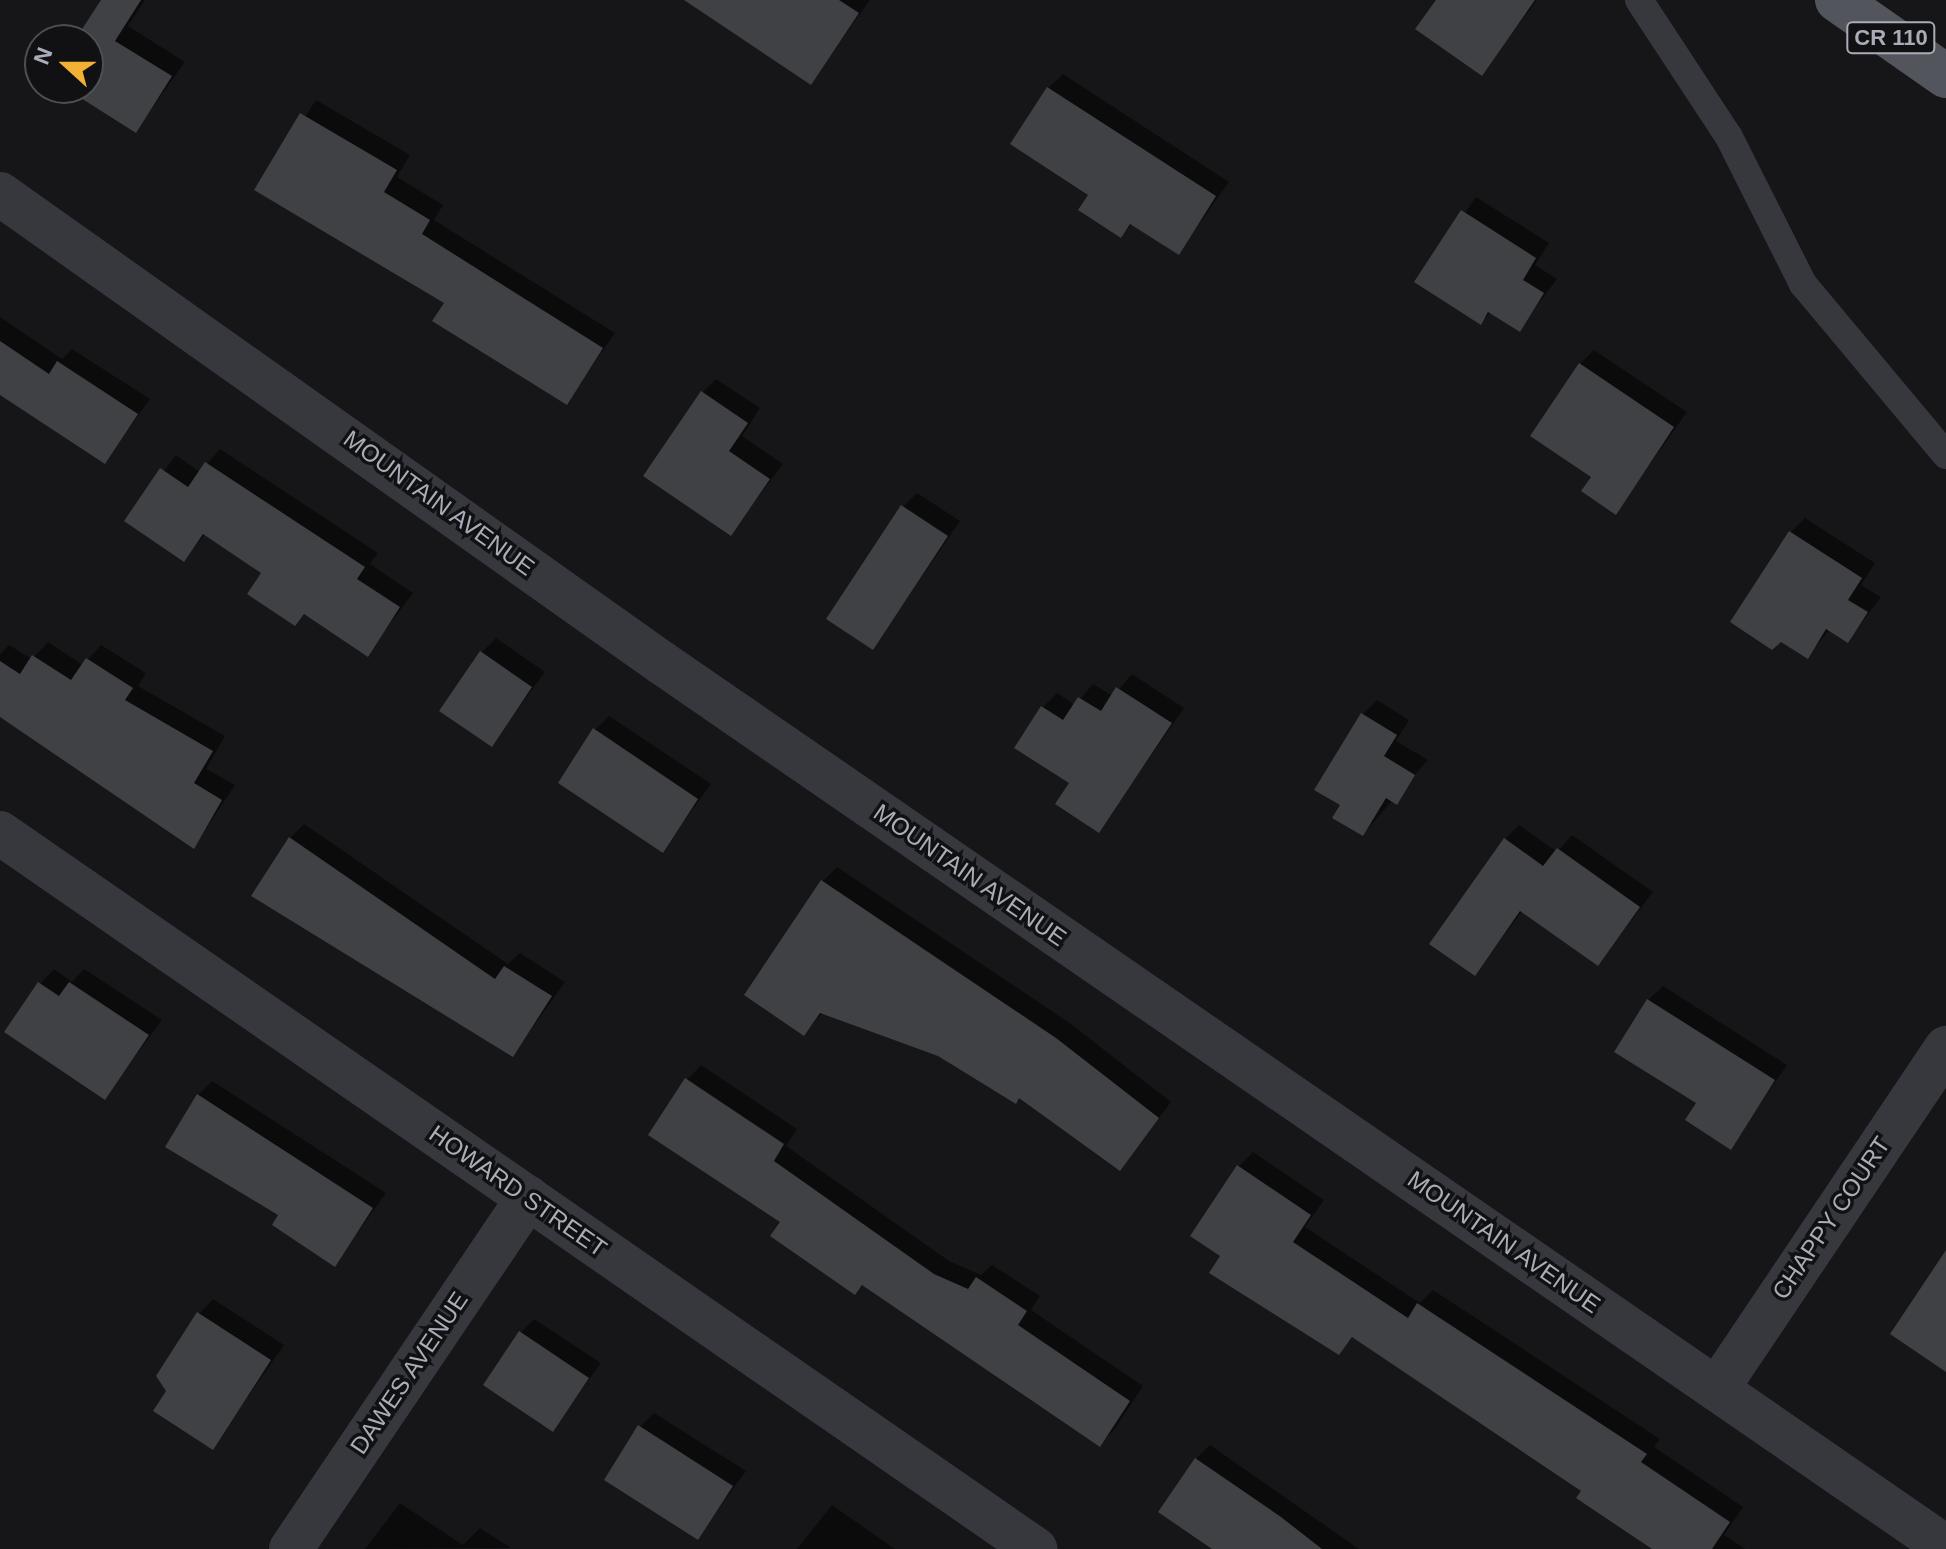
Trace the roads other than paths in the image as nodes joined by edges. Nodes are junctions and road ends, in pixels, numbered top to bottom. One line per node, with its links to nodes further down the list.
1 (1639, 0): 5 (lane)
2 (1837, 0): 3 (main road, CR 110)
3 (1946, 76)
4 (0, 194): 9 (street, MOUNTAIN AVENUE)
5 (1946, 455)
6 (0, 833): 8 (street, HOWARD STREET)
7 (1946, 1048): 9 (street, CHAPPY COURT)
8 (528, 1198): 11 (street, DAWES AVENUE); 12 (street, HOWARD STREET)
9 (1717, 1389): 10 (street, MOUNTAIN AVENUE)
10 (1946, 1547)
11 (291, 1549)
12 (1035, 1549)

